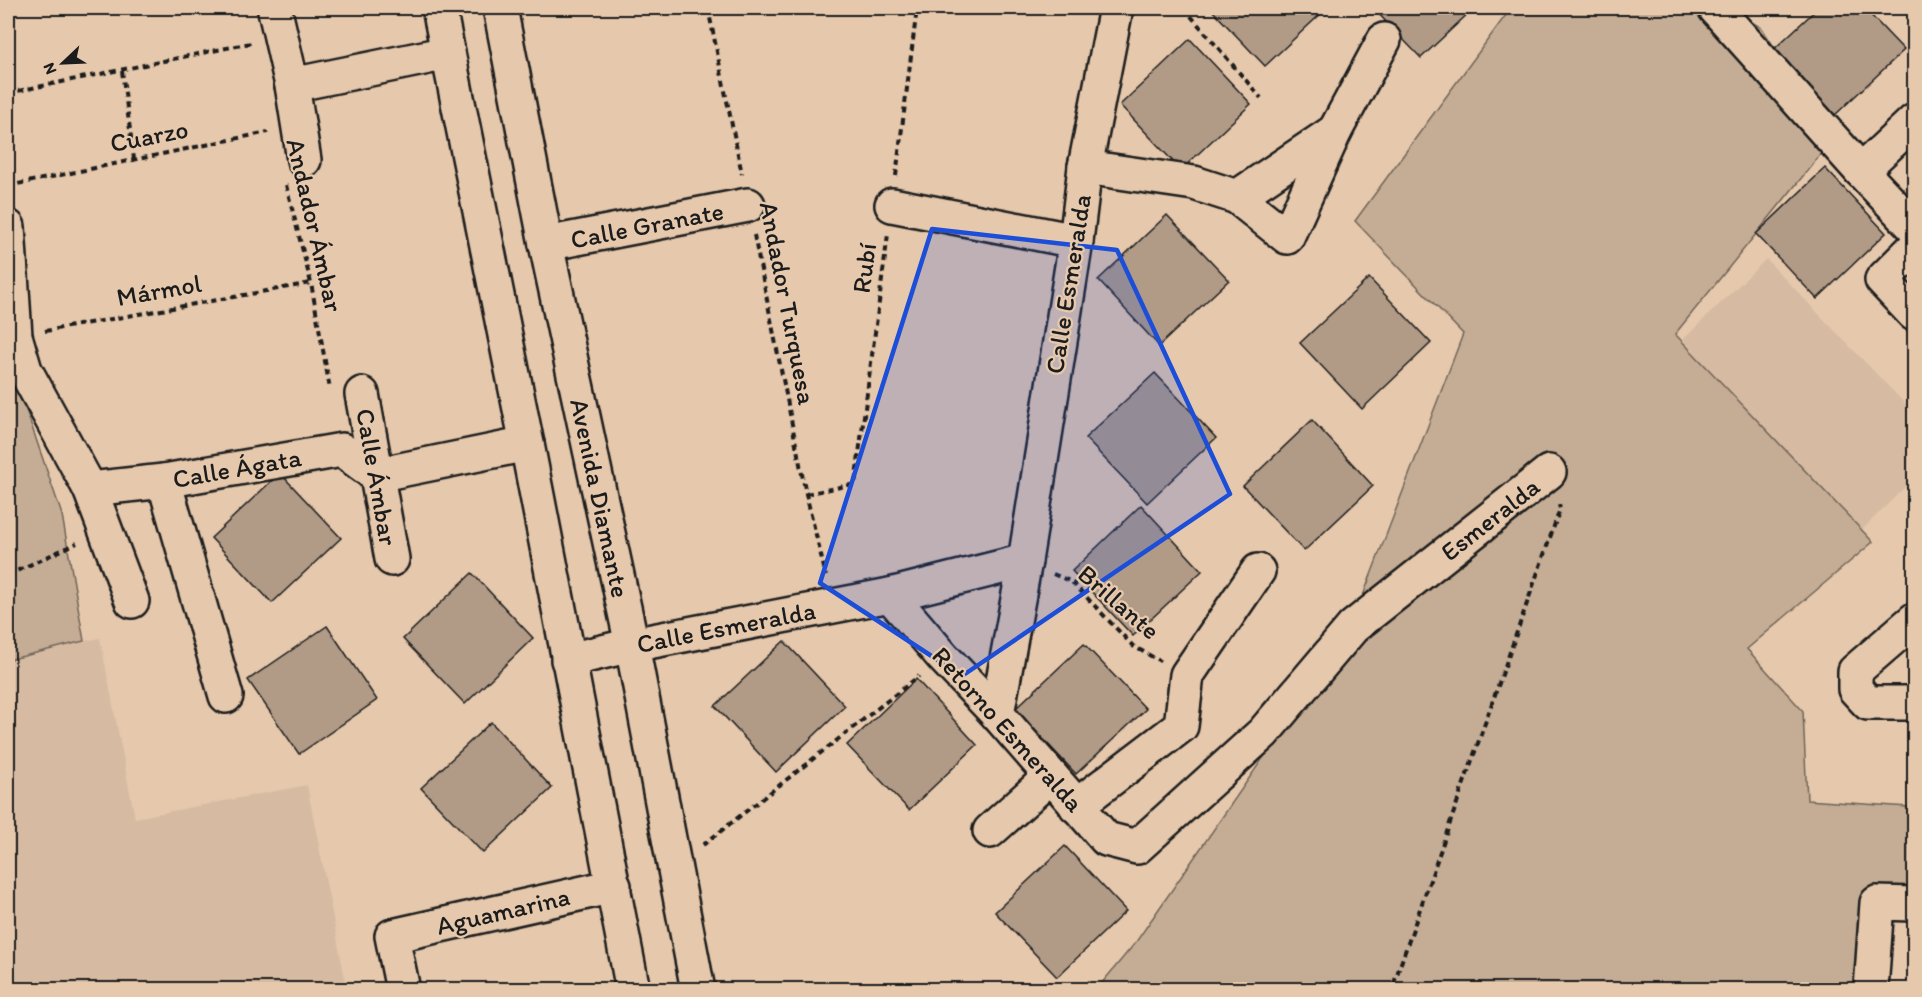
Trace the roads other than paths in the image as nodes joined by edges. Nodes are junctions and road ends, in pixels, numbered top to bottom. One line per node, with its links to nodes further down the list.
1 (439, 8): 7 (street)
2 (500, 8): 20 (street, Avenida Diamante)
3 (1116, 8): 11 (street, Calle Esmeralda)
4 (1724, 11): 13 (street)
5 (278, 25): 8 (street)
6 (1384, 40): 10 (street)
7 (448, 53): 8 (street); 24 (street)
8 (292, 86): 12 (street)
9 (1914, 121): 13 (street)
10 (1335, 131): 14 (street); 14 (street)
11 (1085, 167): 14 (street); 19 (street, Calle Esmeralda)
12 (294, 169)
13 (1861, 171): 18 (street)
14 (1237, 197)
15 (892, 205): 19 (street)
16 (748, 206): 20 (street, Calle Granate)
17 (8, 227): 28 (street)
18 (1914, 227)
19 (1076, 241): 30 (street, Calle Esmeralda)
20 (546, 244): 35 (street, Avenida Diamante)
21 (1914, 248): 22 (street)
22 (1914, 314)
23 (347, 394): 26 (street, Calle Ámbar)
24 (527, 444): 26 (street); 36 (street)
25 (1550, 472): 43 (street, Esmeralda)
26 (376, 475): 27 (street, Calle Ágata); 29 (street, Calle Ámbar)
27 (164, 481): 28 (street, Calle Ágata); 37 (street)
28 (90, 489): 33 (street)
29 (392, 559)
30 (1025, 561): 32 (street, Calle Esmeralda); 39 (street, Calle Esmeralda)
31 (1258, 571): 41 (street)
32 (890, 595): 35 (street, Calle Esmeralda); 39 (street, Retorno Esmeralda)
33 (132, 601)
34 (1914, 621): 38 (street)
35 (632, 645): 36 (street, Calle Esmeralda); 48 (street, Avenida Diamante)
36 (568, 660): 44 (street)
37 (226, 696)
38 (1914, 703)
39 (997, 714): 40 (street, Retorno Esmeralda)
40 (1050, 777): 41 (street, Retorno Esmeralda); 42 (street)
41 (1076, 806): 43 (street, Retorno Esmeralda)
42 (990, 831)
43 (1137, 847)
44 (614, 886): 46 (street, Aguamarina); 47 (street)
45 (1914, 904): 49 (street)
46 (403, 990)
47 (633, 990)
48 (698, 990)
49 (1870, 990)

